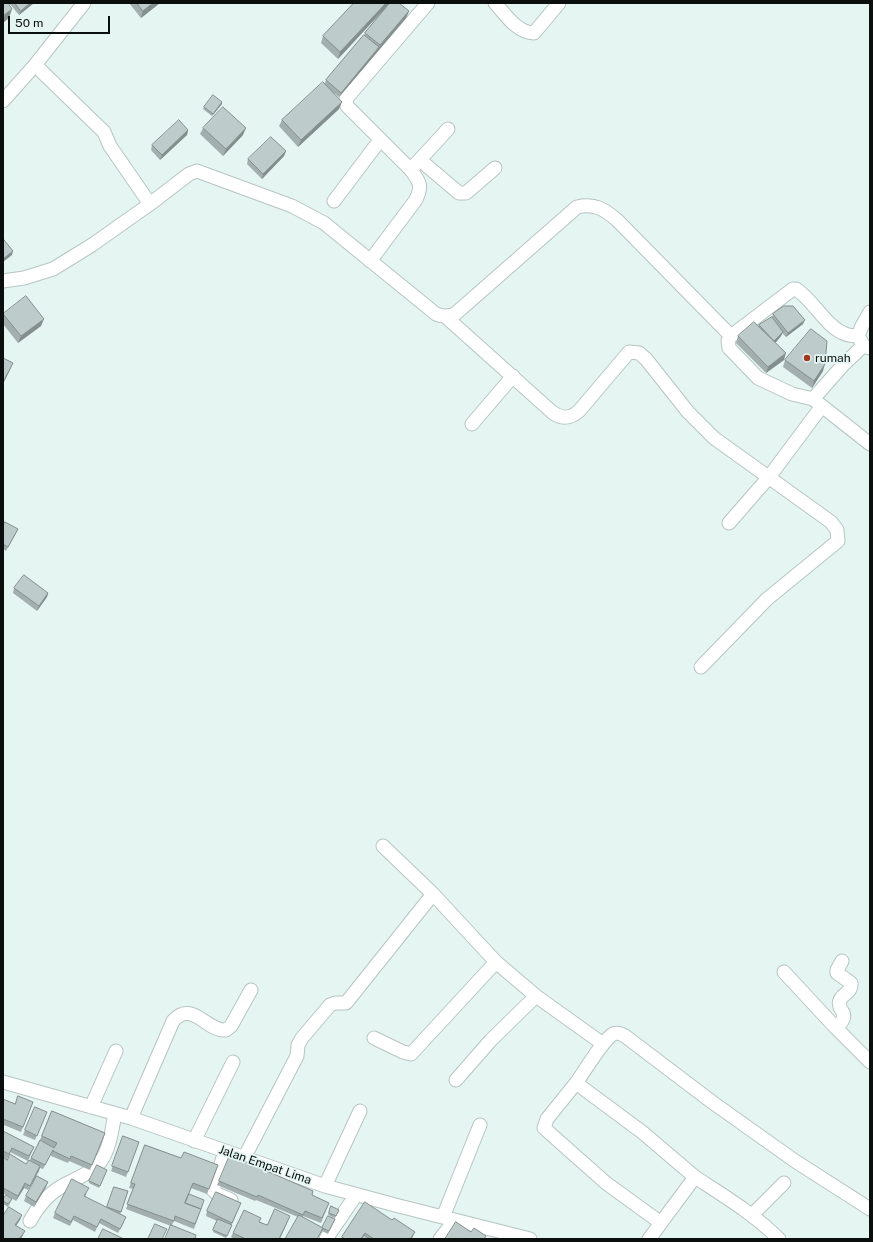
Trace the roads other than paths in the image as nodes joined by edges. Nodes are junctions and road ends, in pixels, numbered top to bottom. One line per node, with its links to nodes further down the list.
1 (84, 3): 5 (street)
2 (428, 3): 8 (street)
3 (495, 3): 4 (street)
4 (559, 3)
5 (34, 65): 6 (street); 13 (street)
6 (3, 101)
7 (448, 129): 9 (street)
8 (380, 140): 11 (street); 12 (street)
9 (420, 160): 10 (street); 11 (street)
10 (495, 168)
11 (411, 170): 14 (street)
12 (334, 201)
13 (150, 204): 14 (street); 15 (street)
14 (370, 261): 17 (street)
15 (3, 281)
16 (870, 312): 19 (street)
17 (446, 317): 18 (street); 20 (street)
18 (731, 336): 19 (street); 21 (street)
19 (864, 343): 21 (street)
20 (513, 376): 22 (street); 24 (street)
21 (818, 402): 23 (street); 24 (street)
22 (472, 424)
23 (870, 444)
24 (769, 477): 25 (street); 26 (street)
25 (728, 523)
26 (701, 667)
27 (383, 846): 28 (street)
28 (433, 894): 30 (street); 50 (street)
29 (842, 961): 34 (street)
30 (496, 962): 33 (street); 35 (street)
31 (784, 972): 34 (street)
32 (251, 990): 46 (street)
33 (536, 996): 36 (street); 40 (street)
34 (836, 1028): 39 (street)
35 (374, 1038)
36 (603, 1044): 42 (street); 56 (street)
37 (116, 1051): 43 (street)
38 (233, 1062): 48 (street)
39 (870, 1062)
40 (456, 1080)
41 (3, 1082): 43 (street, Jalan Empat Lima)
42 (576, 1083): 51 (street); 60 (street)
43 (91, 1107): 45 (street, Jalan Empat Lima)
44 (360, 1111): 53 (street)
45 (116, 1114): 46 (street, Jalan Empat Lima); 59 (street)
46 (131, 1118): 48 (street, Jalan Empat Lima)
47 (480, 1125): 58 (street)
48 (194, 1141): 49 (street, Jalan Empat Lima)
49 (225, 1151): 50 (street, Jalan Empat Lima); 55 (street)
50 (244, 1158): 53 (street, Jalan Empat Lima)
51 (695, 1176): 57 (street); 60 (street)
52 (784, 1183): 57 (street)
53 (325, 1186): 54 (street, Jalan Empat Lima)
54 (356, 1195): 58 (street, Jalan Empat Lima); 61 (street)
55 (235, 1201)
56 (870, 1208)
57 (752, 1214): 65 (street)
58 (449, 1218): 62 (street); 63 (street, Jalan Empat Lima)
59 (30, 1221)
60 (661, 1223): 64 (street)
61 (326, 1239)
62 (440, 1239)
63 (530, 1239)
64 (650, 1239)
65 (779, 1239)

